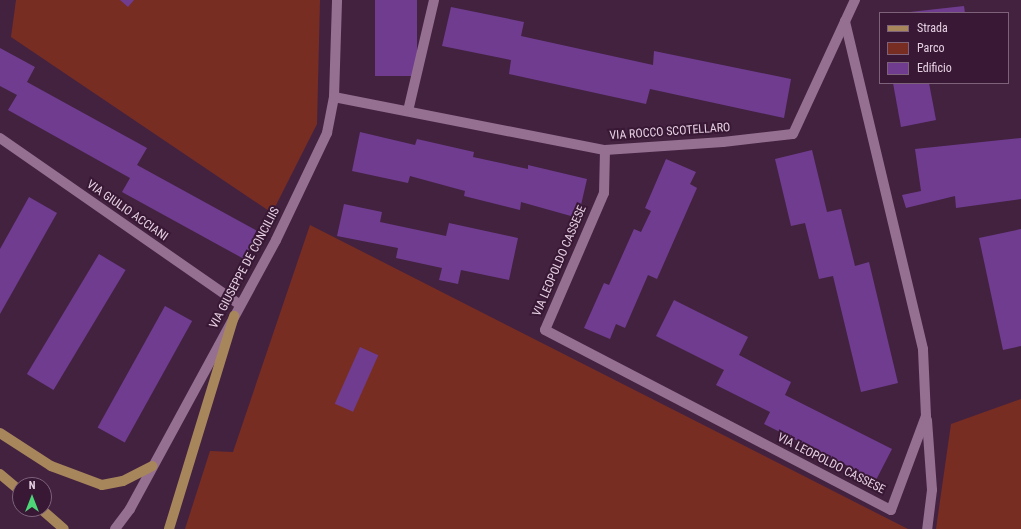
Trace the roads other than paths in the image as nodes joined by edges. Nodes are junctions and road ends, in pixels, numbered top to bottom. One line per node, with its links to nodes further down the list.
1 (337, 0): 5 (street, VIA GIUSEPPE DE CONCILIIS)
2 (434, 0): 6 (street)
3 (854, 0): 4 (street, VIA ROCCO SCOTELLARO)
4 (845, 20): 8 (street, VIA ROCCO SCOTELLARO); 11 (street, VIA LEOPOLDO CASSESE)
5 (334, 96): 6 (street, VIA ROCCO SCOTELLARO); 9 (street, VIA GIUSEPPE DE CONCILIIS)
6 (408, 111): 8 (street, VIA ROCCO SCOTELLARO)
7 (0, 138): 9 (street, VIA GIULIO ACCIANI)
8 (605, 150): 11 (street, VIA LEOPOLDO CASSESE)
9 (240, 305): 10 (street, VIA GIUSEPPE DE CONCILIIS)
10 (234, 316): 13 (street, VIA GIUSEPPE DE CONCILIIS); 19 (main road)
11 (926, 416): 20 (street)
12 (0, 433): 13 (main road)
13 (152, 466): 18 (street, VIA GIUSEPPE DE CONCILIIS)
14 (0, 474): 15 (main road)
15 (12, 484)
16 (50, 517): 17 (main road)
17 (64, 529)
18 (115, 529)
19 (169, 529)
20 (927, 529)

